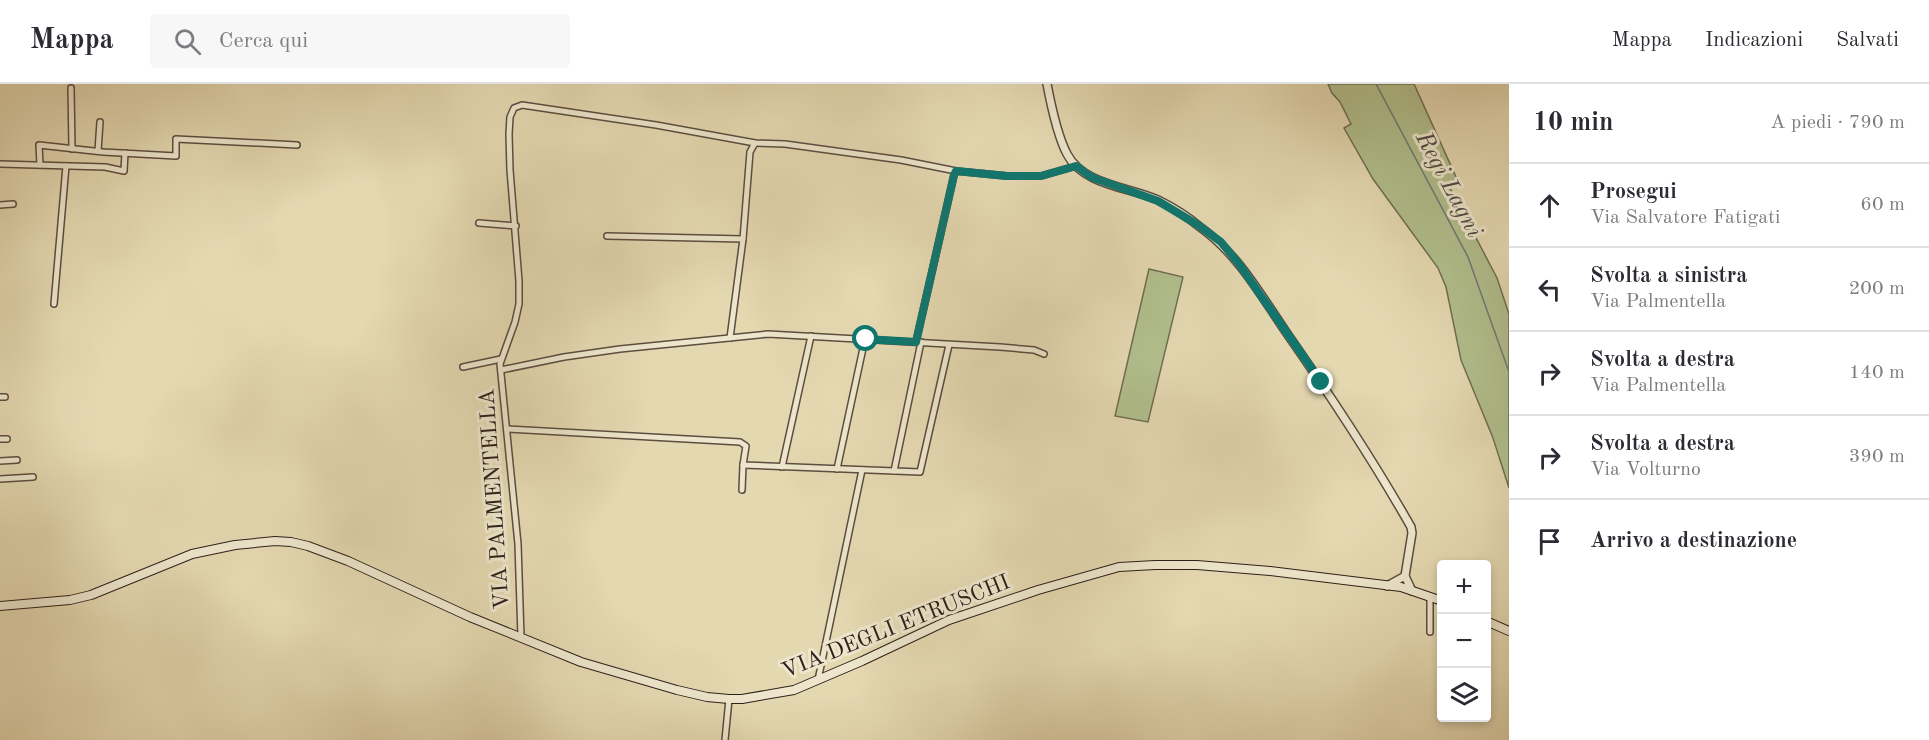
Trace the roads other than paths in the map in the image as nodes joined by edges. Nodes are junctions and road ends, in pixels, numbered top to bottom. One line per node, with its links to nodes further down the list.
1 (1047, 84): 12 (street)
2 (71, 88): 6 (street)
3 (100, 123): 7 (street)
4 (755, 143): 13 (street, VIA PALMENTELLA); 17 (street, VIA PALMENTELLA); 19 (street)
5 (297, 145): 8 (street)
6 (72, 148): 7 (street); 10 (street)
7 (98, 151): 8 (street)
8 (125, 153): 11 (street)
9 (0, 164): 10 (street)
10 (40, 165): 11 (street)
11 (66, 166): 20 (street)
12 (1076, 166): 13 (street, VIA PALMENTELLA); 41 (street)
13 (956, 171): 24 (street)
14 (13, 204): 15 (street)
15 (0, 205)
16 (479, 223): 17 (street)
17 (516, 226): 27 (street, VIA PALMENTELLA)
18 (607, 236): 19 (street)
19 (743, 238): 22 (street)
20 (54, 304)
21 (811, 336): 22 (street); 23 (street); 34 (street)
22 (730, 338): 29 (street)
23 (866, 339): 24 (street); 35 (street)
24 (919, 342): 25 (street); 37 (street)
25 (949, 345): 26 (street); 37 (street)
26 (1044, 354)
27 (501, 359): 28 (street, VIA PALMENTELLA); 29 (street, VIA PALMENTELLA)
28 (463, 367)
29 (501, 370): 30 (street, VIA PALMENTELLA)
30 (507, 429): 33 (street); 50 (street, VIA PALMENTELLA)
31 (17, 460): 32 (street)
32 (0, 461)
33 (743, 465): 34 (street); 40 (street)
34 (782, 467): 35 (street)
35 (837, 470): 36 (street)
36 (862, 470): 37 (street); 51 (street)
37 (894, 471)
38 (33, 477): 39 (street)
39 (0, 479)
40 (742, 490)
41 (1405, 577): 42 (street); 43 (street)
42 (1387, 586): 43 (main road, VIA DEGLI ETRUSCHI); 51 (main road, VIA DEGLI ETRUSCHI)
43 (1405, 589): 44 (main road, VIA DEGLI ETRUSCHI)
44 (1430, 597): 45 (main road, VIA DEGLI ETRUSCHI); 49 (street)
45 (1437, 599)
46 (0, 606): 50 (main road, VIA DEGLI ETRUSCHI)
47 (1491, 623): 48 (main road)
48 (1509, 631)
49 (1430, 632)
50 (521, 637): 52 (main road, VIA DEGLI ETRUSCHI)
51 (818, 680): 52 (main road, VIA DEGLI ETRUSCHI)
52 (729, 699): 53 (street)
53 (725, 740)

